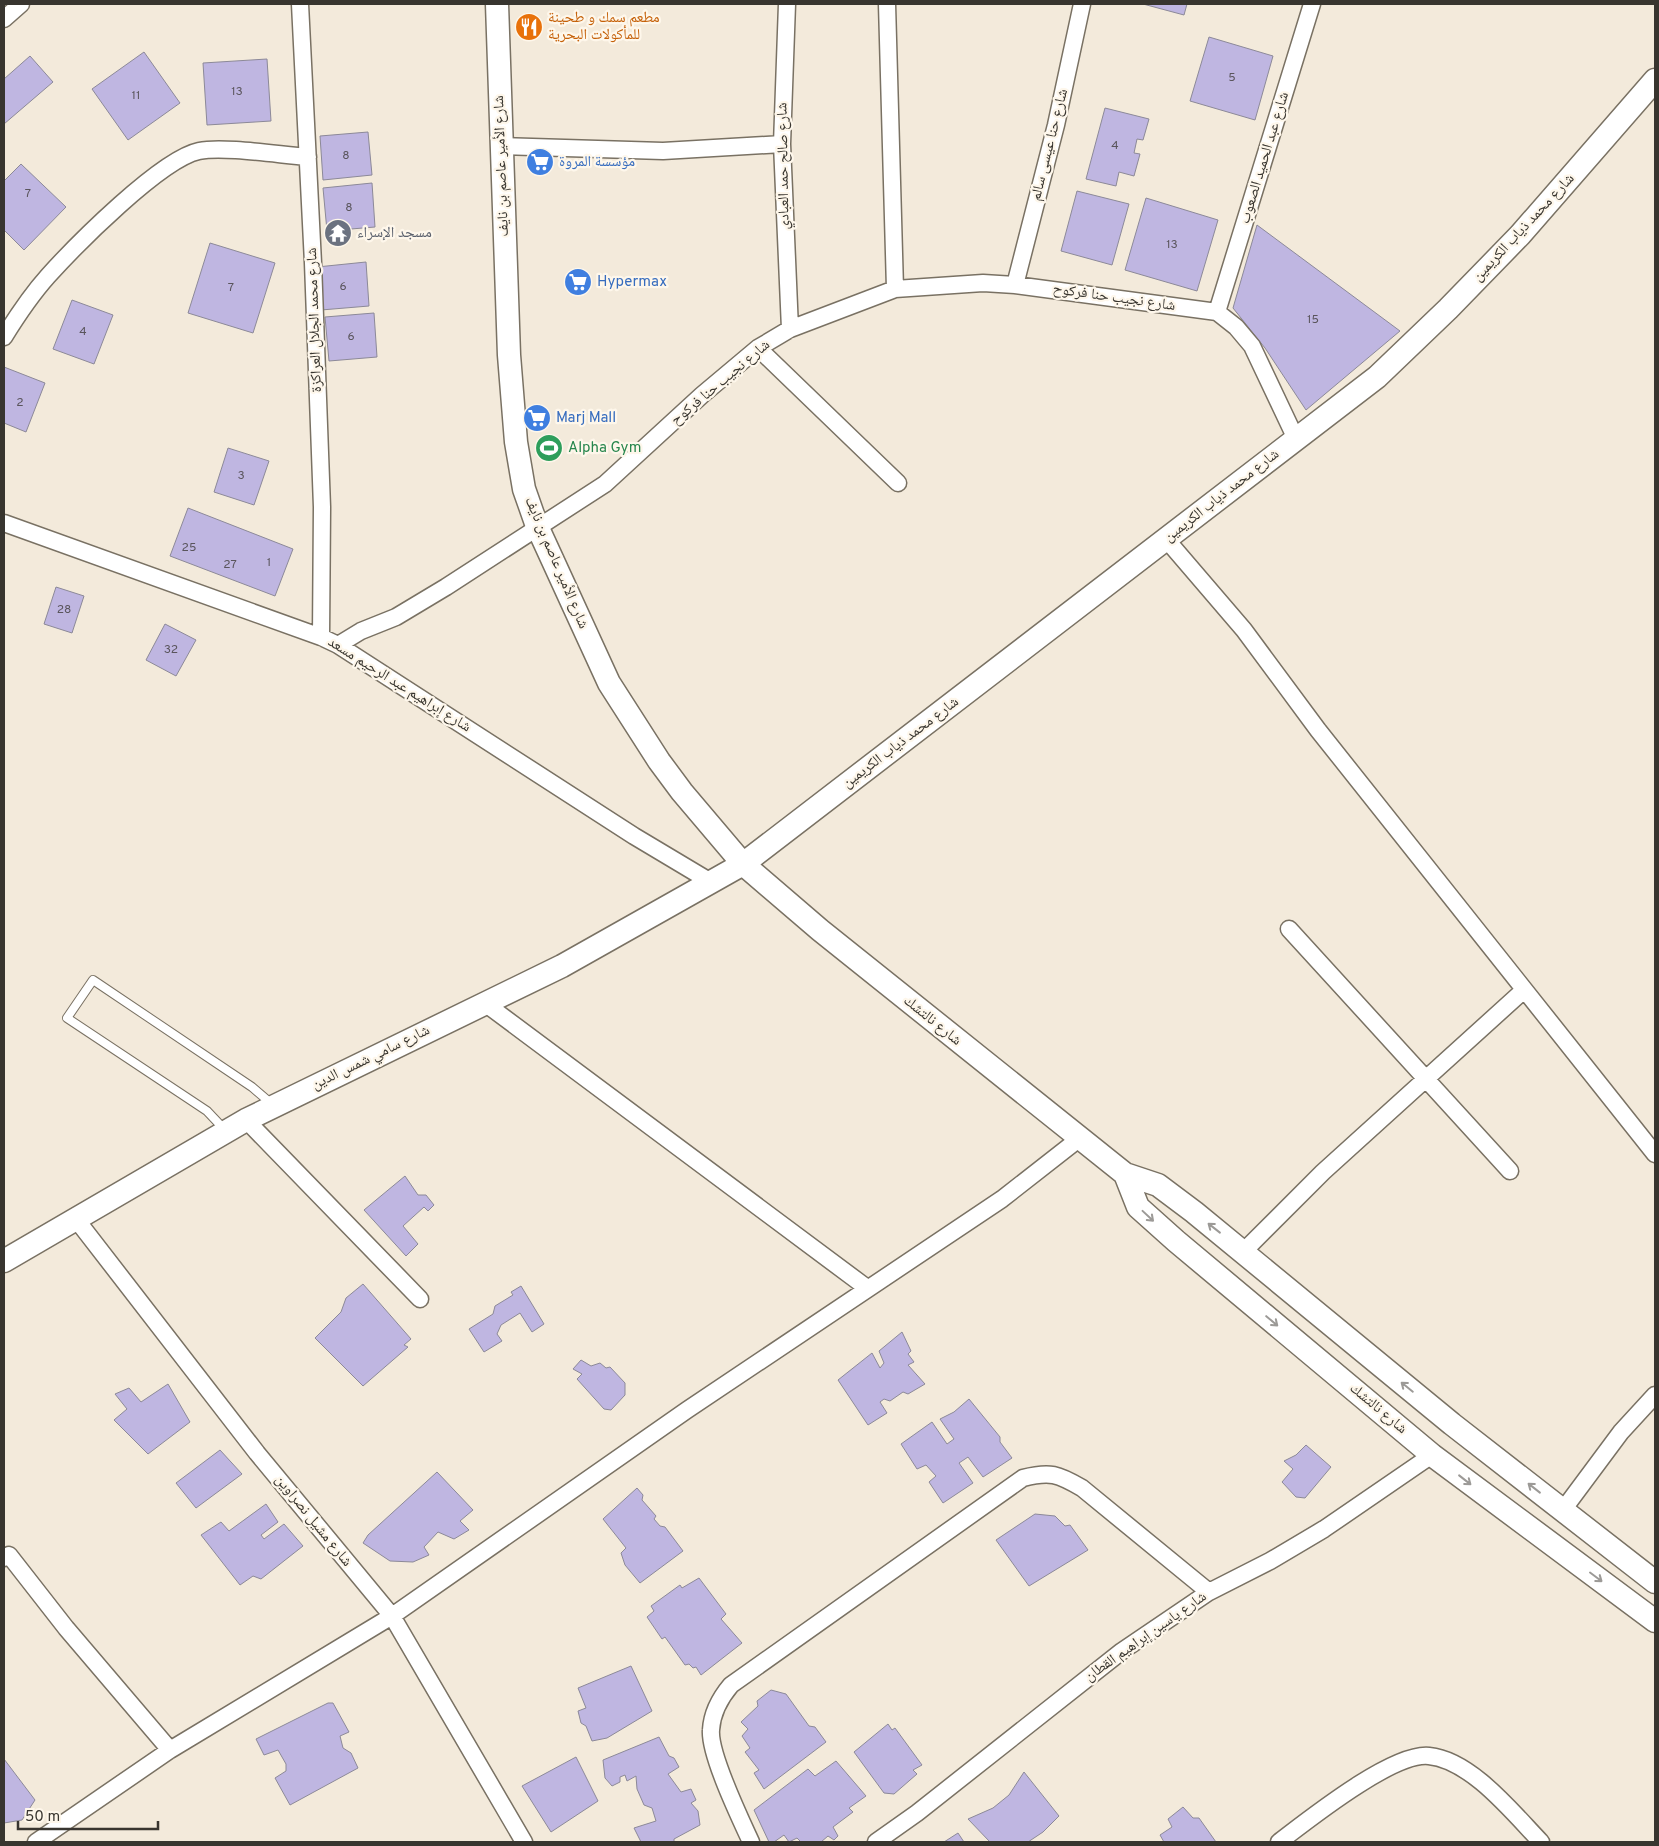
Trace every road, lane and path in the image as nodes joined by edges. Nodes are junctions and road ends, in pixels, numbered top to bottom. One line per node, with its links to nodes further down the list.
1 (21, 4): 8 (street)
2 (300, 4): 12 (street, شارع محمد الجلال العراكزة)
3 (498, 4): 11 (main road, شارع الأمير عاصم بن نايف)
4 (786, 4): 10 (street, شارع صالح حمد العبادي)
5 (887, 4): 14 (street)
6 (1082, 4): 13 (street, شارع حنا عيسى سالم)
7 (1312, 4): 15 (street, شارع عبد الحميد الصعوب)
8 (4, 19)
9 (1655, 80): 19 (main road, شارع محمد ذياب الكريمين)
10 (782, 144): 11 (street); 16 (street, شارع صالح حمد العبادي)
11 (501, 146): 22 (main road, شارع الأمير عاصم بن نايف)
12 (308, 157): 17 (street); 24 (street, شارع محمد الجلال العراكزة)
13 (1015, 285): 14 (street, شارع نجيب حنا فركوح); 15 (street, شارع نجيب حنا فركوح)
14 (895, 289): 16 (street, شارع نجيب حنا فركوح)
15 (1217, 312): 19 (street)
16 (790, 329): 18 (street, شارع نجيب حنا فركوح)
17 (4, 337)
18 (758, 348): 20 (street); 22 (street, شارع نجيب حنا فركوح)
19 (1296, 440): 23 (main road, شارع محمد ذياب الكريمين)
20 (898, 483)
21 (4, 523): 24 (street, شارع إبراهيم عبد الرحيم مسعد)
22 (537, 526): 25 (street, شارع نجيب حنا فركوح); 26 (main road, شارع الأمير عاصم بن نايف)
23 (1166, 539): 26 (main road, شارع محمد ذياب الكريمين); 29 (street)
24 (321, 637): 25 (street, شارع إبراهيم عبد الرحيم مسعد)
25 (338, 645): 27 (street, شارع إبراهيم عبد الرحيم مسعد)
26 (743, 864): 27 (main road, شارع سامي شمس الدين); 35 (main road, شارع نالتشك)
27 (711, 882): 30 (main road, شارع سامي شمس الدين)
28 (1289, 929): 31 (street)
29 (1524, 990): 31 (street); 36 (street)
30 (486, 1004): 32 (main road, شارع سامي شمس الدين); 42 (street)
31 (1426, 1078): 37 (street); 40 (street)
32 (275, 1106): 33 (main road, شارع سامي شمس الدين); 34 (lane)
33 (246, 1120): 34 (main road, شارع سامي شمس الدين); 43 (street)
34 (226, 1132): 39 (main road, شارع سامي شمس الدين)
35 (1080, 1138): 38 (main road, شارع نالتشك); 42 (street)
36 (1655, 1154)
37 (1510, 1171)
38 (1124, 1174): 40 (main road, شارع نالتشك, one-way to 38); 45 (main road, شارع نالتشك, one-way to 45)
39 (76, 1219): 41 (main road, شارع سامي شمس الدين); 50 (street, شارع مشيل نصراوين)
40 (1244, 1251): 46 (main road, شارع نالتشك, one-way to 40)
41 (4, 1261)
42 (867, 1288): 50 (street)
43 (420, 1299)
44 (1655, 1395): 46 (street)
45 (1432, 1455): 49 (street, شارع ياسين إبراهيم القطان); 51 (main road, شارع نالتشك, one-way to 51)
46 (1563, 1510): 48 (main road, شارع نالتشك)
47 (5, 1554): 52 (street)
48 (1655, 1582)
49 (1208, 1592): 55 (street); 56 (street, شارع ياسين إبراهيم القطان)
50 (392, 1616): 52 (street); 54 (street, شارع مشيل نصراوين)
51 (1655, 1621)
52 (170, 1750): 53 (street)
53 (36, 1842)
54 (524, 1842)
55 (751, 1842)
56 (876, 1842)
57 (1278, 1842): 58 (street)
58 (1542, 1842)

